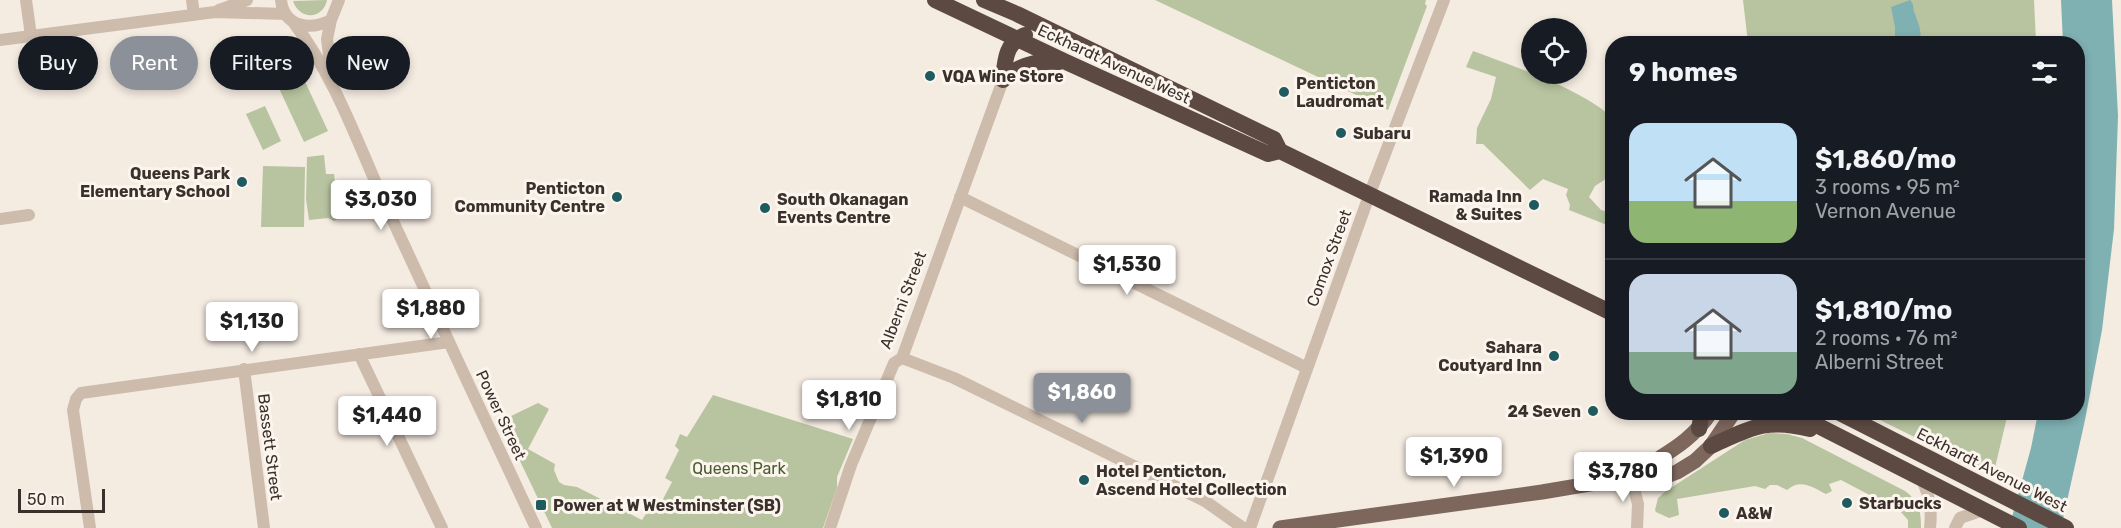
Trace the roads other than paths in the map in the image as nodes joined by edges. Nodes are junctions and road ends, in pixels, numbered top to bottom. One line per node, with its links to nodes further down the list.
1 (26, 0): 14 (street)
2 (192, 0): 11 (street)
3 (247, 0): 9 (street)
4 (281, 0): 10 (street)
5 (339, 0): 12 (street, Power Street)
6 (935, 0): 17 (highway, Eckhardt Avenue West)
7 (984, 0): 20 (highway, Eckhardt Avenue West)
8 (1444, 0): 25 (street, Comox Street)
9 (215, 12): 10 (street); 11 (street)
10 (285, 14): 13 (street, Power Street)
11 (194, 15): 14 (street)
12 (331, 20): 13 (street); 15 (street, Power Street)
13 (294, 23): 21 (street, Power Street)
14 (31, 36)
15 (328, 36)
16 (18, 38): 18 (street)
17 (1016, 39): 19 (highway, Eckhardt Avenue West); 20 (highway); 22 (highway)
18 (0, 40)
19 (1066, 62): 22 (highway); 24 (highway, Eckhardt Avenue West)
20 (1131, 69): 24 (highway, Eckhardt Avenue West)
21 (326, 73)
22 (1003, 80): 26 (street, Alberni Street)
23 (334, 90): 30 (street, Power Street)
24 (1280, 151): 25 (highway, Eckhardt Avenue West)
25 (1370, 194): 29 (highway, Eckhardt Avenue West); 33 (street, Comox Street)
26 (960, 197): 32 (street, Alberni Street); 33 (street)
27 (29, 215): 28 (street)
28 (0, 219)
29 (1605, 310)
30 (449, 342): 31 (street); 47 (street, Power Street)
31 (359, 354): 34 (street); 46 (street)
32 (902, 358): 48 (street, Alberni Street); 49 (street)
33 (1307, 368): 50 (street, Comox Street)
34 (244, 369): 44 (street); 45 (street, Bassett Street)
35 (1729, 420): 40 (main road)
36 (1806, 420): 39 (highway)
37 (1854, 420): 56 (highway, Eckhardt Avenue West)
38 (1701, 421): 41 (main road)
39 (1833, 434): 40 (highway); 42 (highway)
40 (1711, 446): 41 (main road)
41 (1631, 477): 51 (main road); 52 (street)
42 (1922, 480): 43 (highway); 53 (street)
43 (1989, 513): 54 (street); 55 (highway)
44 (90, 528)
45 (264, 528)
46 (442, 528)
47 (536, 528)
48 (830, 528)
49 (1243, 528)
50 (1250, 528)
51 (1280, 528)
52 (1637, 528)
53 (1930, 528)
54 (1955, 528)
55 (2019, 528)
56 (2066, 528)

